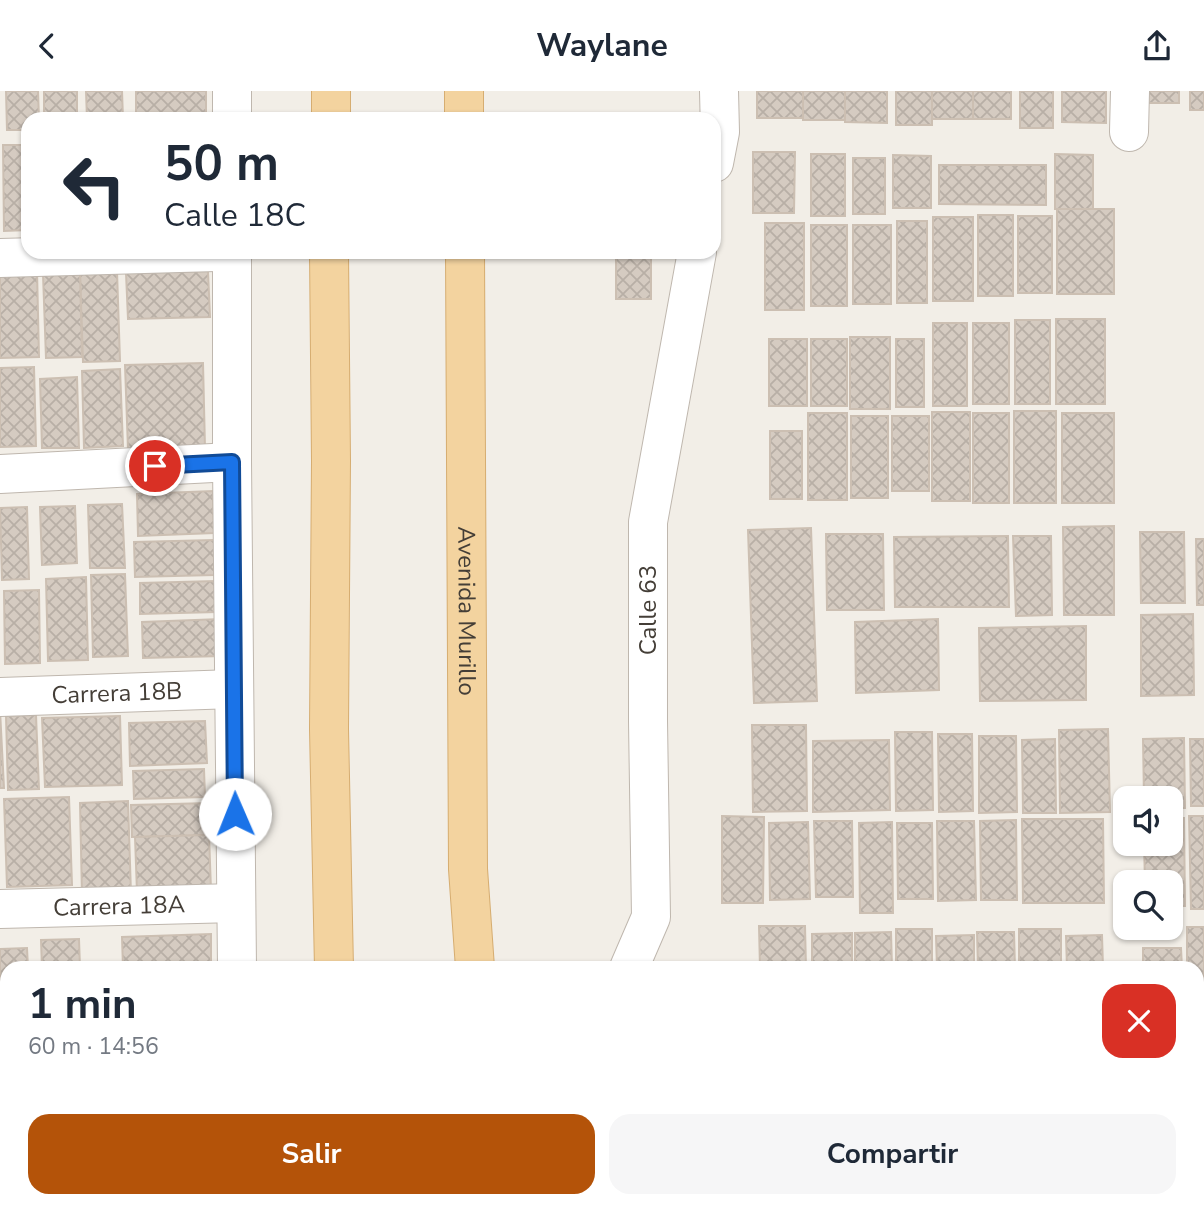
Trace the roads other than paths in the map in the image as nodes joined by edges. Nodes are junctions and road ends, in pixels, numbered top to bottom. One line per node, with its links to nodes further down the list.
1 (232, 91): 6 (street)
2 (331, 91): 7 (main road)
3 (464, 91): 8 (main road)
4 (719, 91): 9 (street)
5 (1130, 91): 10 (street)
6 (232, 112)
7 (331, 112)
8 (464, 112)
9 (720, 112)
10 (1129, 132)
11 (21, 257): 12 (street)
12 (0, 258)
13 (232, 259): 17 (street)
14 (329, 259): 24 (main road)
15 (465, 259): 25 (main road, Avenida Murillo)
16 (696, 259): 26 (street, Calle 63)
17 (232, 462): 18 (street); 19 (street)
18 (0, 474)
19 (234, 689): 20 (street, Carrera 18B); 21 (street)
20 (0, 697)
21 (236, 903): 22 (street, Carrera 18A); 23 (street)
22 (0, 909)
23 (237, 961)
24 (334, 961)
25 (475, 961)
26 (632, 961)

